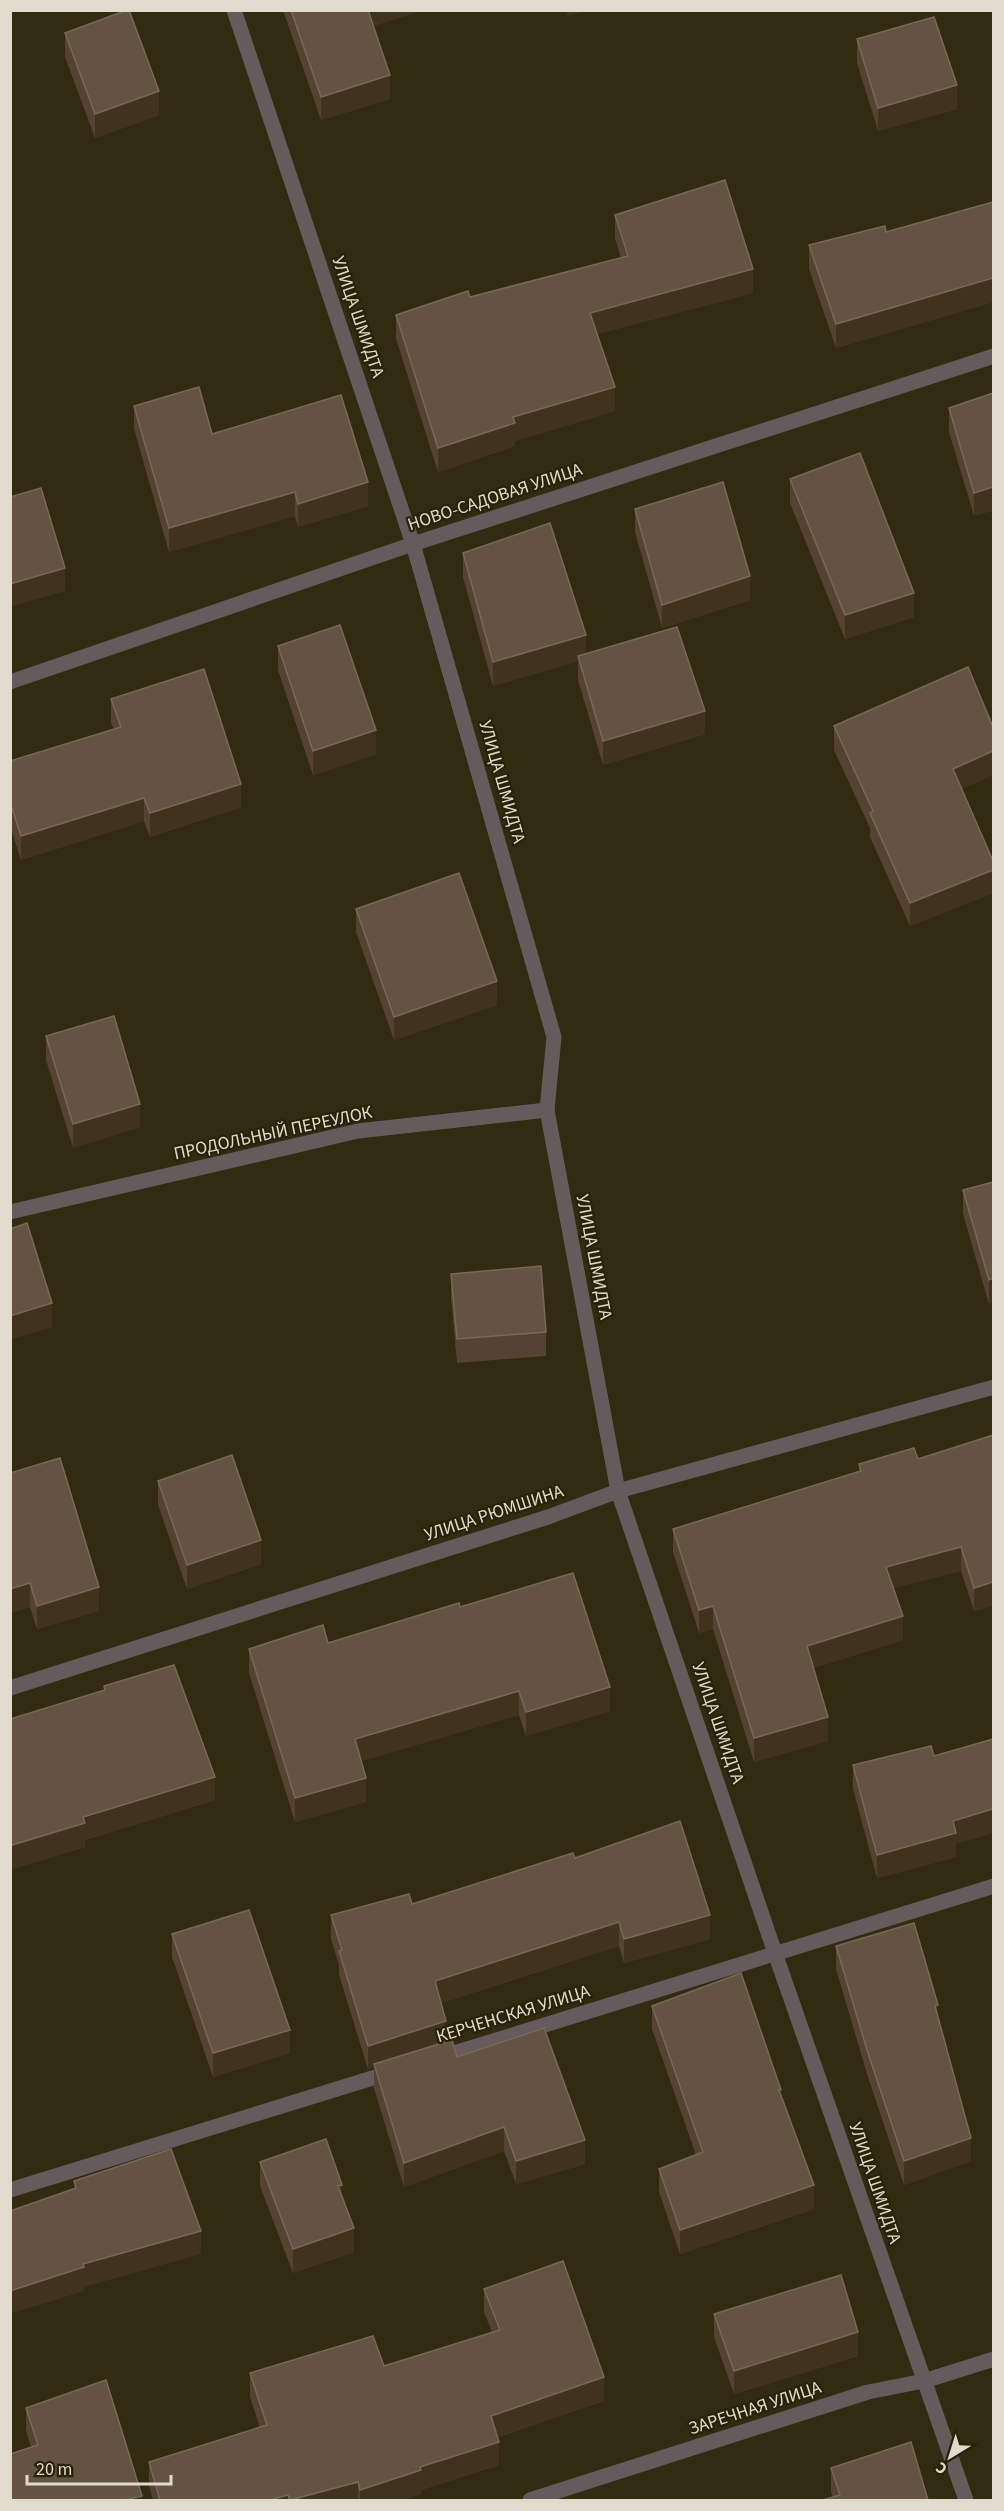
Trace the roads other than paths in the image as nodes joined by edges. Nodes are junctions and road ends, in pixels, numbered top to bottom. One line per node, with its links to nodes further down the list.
1 (234, 10): 3 (street, УЛИЦА ШМИДТА)
2 (993, 356): 3 (street, НОВО-САДОВАЯ УЛИЦА)
3 (413, 544): 4 (street, НОВО-САДОВАЯ УЛИЦА); 5 (street, УЛИЦА ШМИДТА)
4 (10, 682)
5 (547, 1110): 6 (street, ПРОДОЛЬНЫЙ ПЕРЕУЛОК); 8 (street, УЛИЦА ШМИДТА)
6 (10, 1212)
7 (993, 1387): 8 (street, УЛИЦА РЮМШИНА)
8 (618, 1491): 9 (street, УЛИЦА РЮМШИНА); 11 (street, УЛИЦА ШМИДТА)
9 (10, 1688)
10 (993, 1886): 11 (street, КЕРЧЕНСКАЯ УЛИЦА)
11 (775, 1953): 12 (street, КЕРЧЕНСКАЯ УЛИЦА); 14 (street, УЛИЦА ШМИДТА)
12 (10, 2190)
13 (993, 2359): 14 (street, ЗАРЕЧНАЯ УЛИЦА)
14 (924, 2381): 15 (street, ЗАРЕЧНАЯ УЛИЦА); 16 (street, УЛИЦА ШМИДТА)
15 (530, 2500)
16 (966, 2500)

